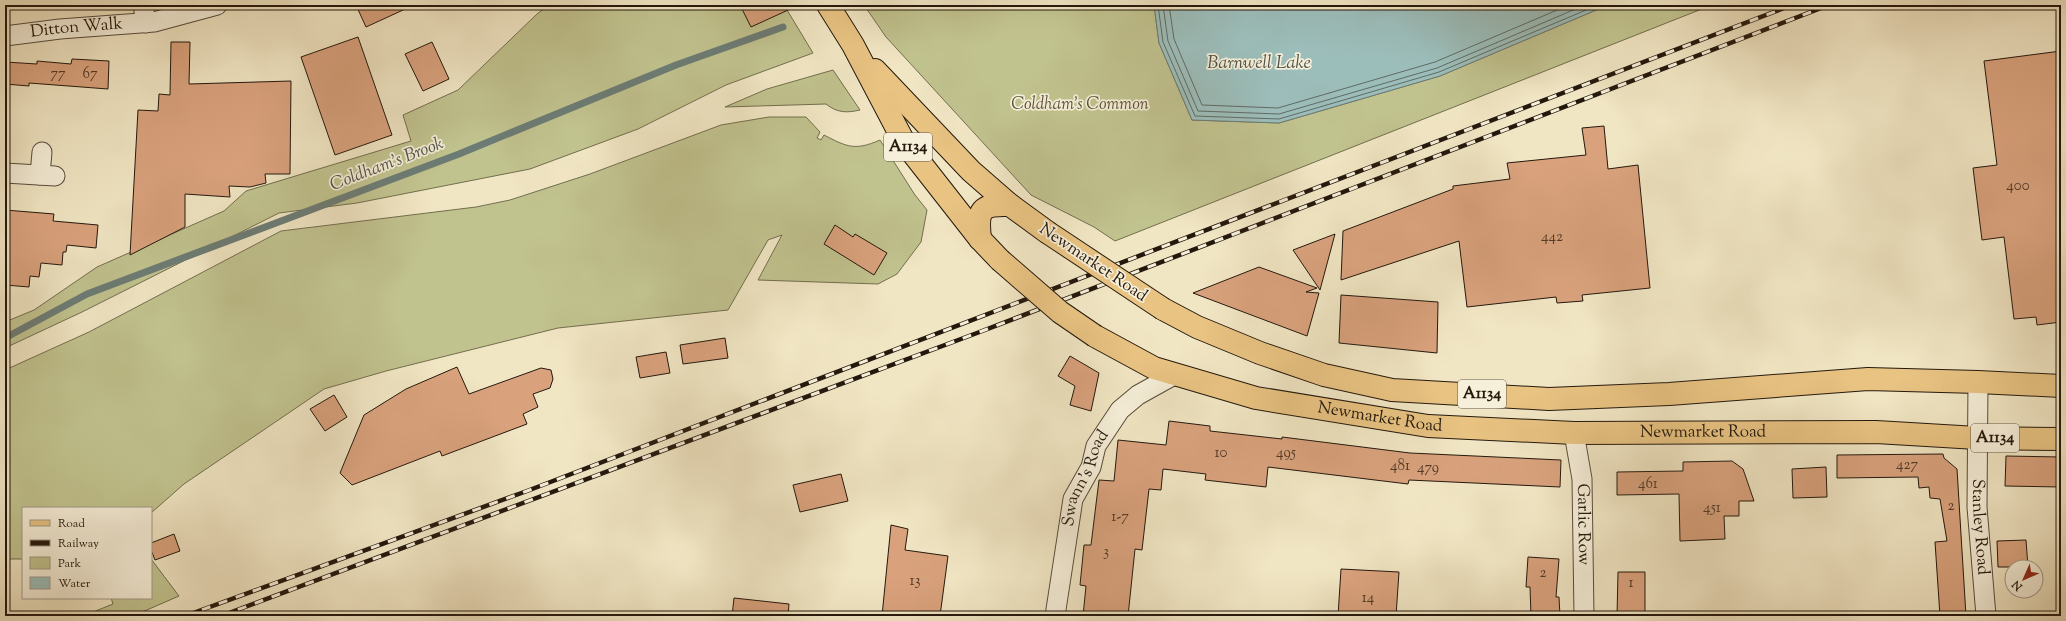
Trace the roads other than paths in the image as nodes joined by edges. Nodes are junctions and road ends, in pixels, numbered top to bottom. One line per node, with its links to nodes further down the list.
1 (217, 5): 3 (street, Ditton Walk)
2 (828, 5): 5 (main road, Newmarket Road / A1134)
3 (145, 14): 4 (street, Ditton Walk)
4 (5, 36)
5 (853, 45): 8 (main road, Newmarket Road / A1134); 9 (main road, Newmarket Road / A1134)
6 (42, 152): 7 (street)
7 (5, 173)
8 (1010, 205): 9 (main road); 11 (main road, Newmarket Road / A1134, bridge)
9 (980, 239): 10 (main road, Newmarket Road / A1134, bridge)
10 (1174, 375): 13 (main road, Newmarket Road / A1134); 16 (street, Swann's Road)
11 (1978, 382): 12 (main road, Newmarket Road / A1134); 14 (street, Stanley Road)
12 (2061, 386)
13 (1574, 433): 14 (main road, Newmarket Road / A1134); 17 (street, Garlic Row)
14 (1977, 438): 15 (main road, Newmarket Road / A1134); 18 (street, Stanley Road)
15 (2061, 439)
16 (1055, 616)
17 (1584, 616)
18 (1986, 616)

